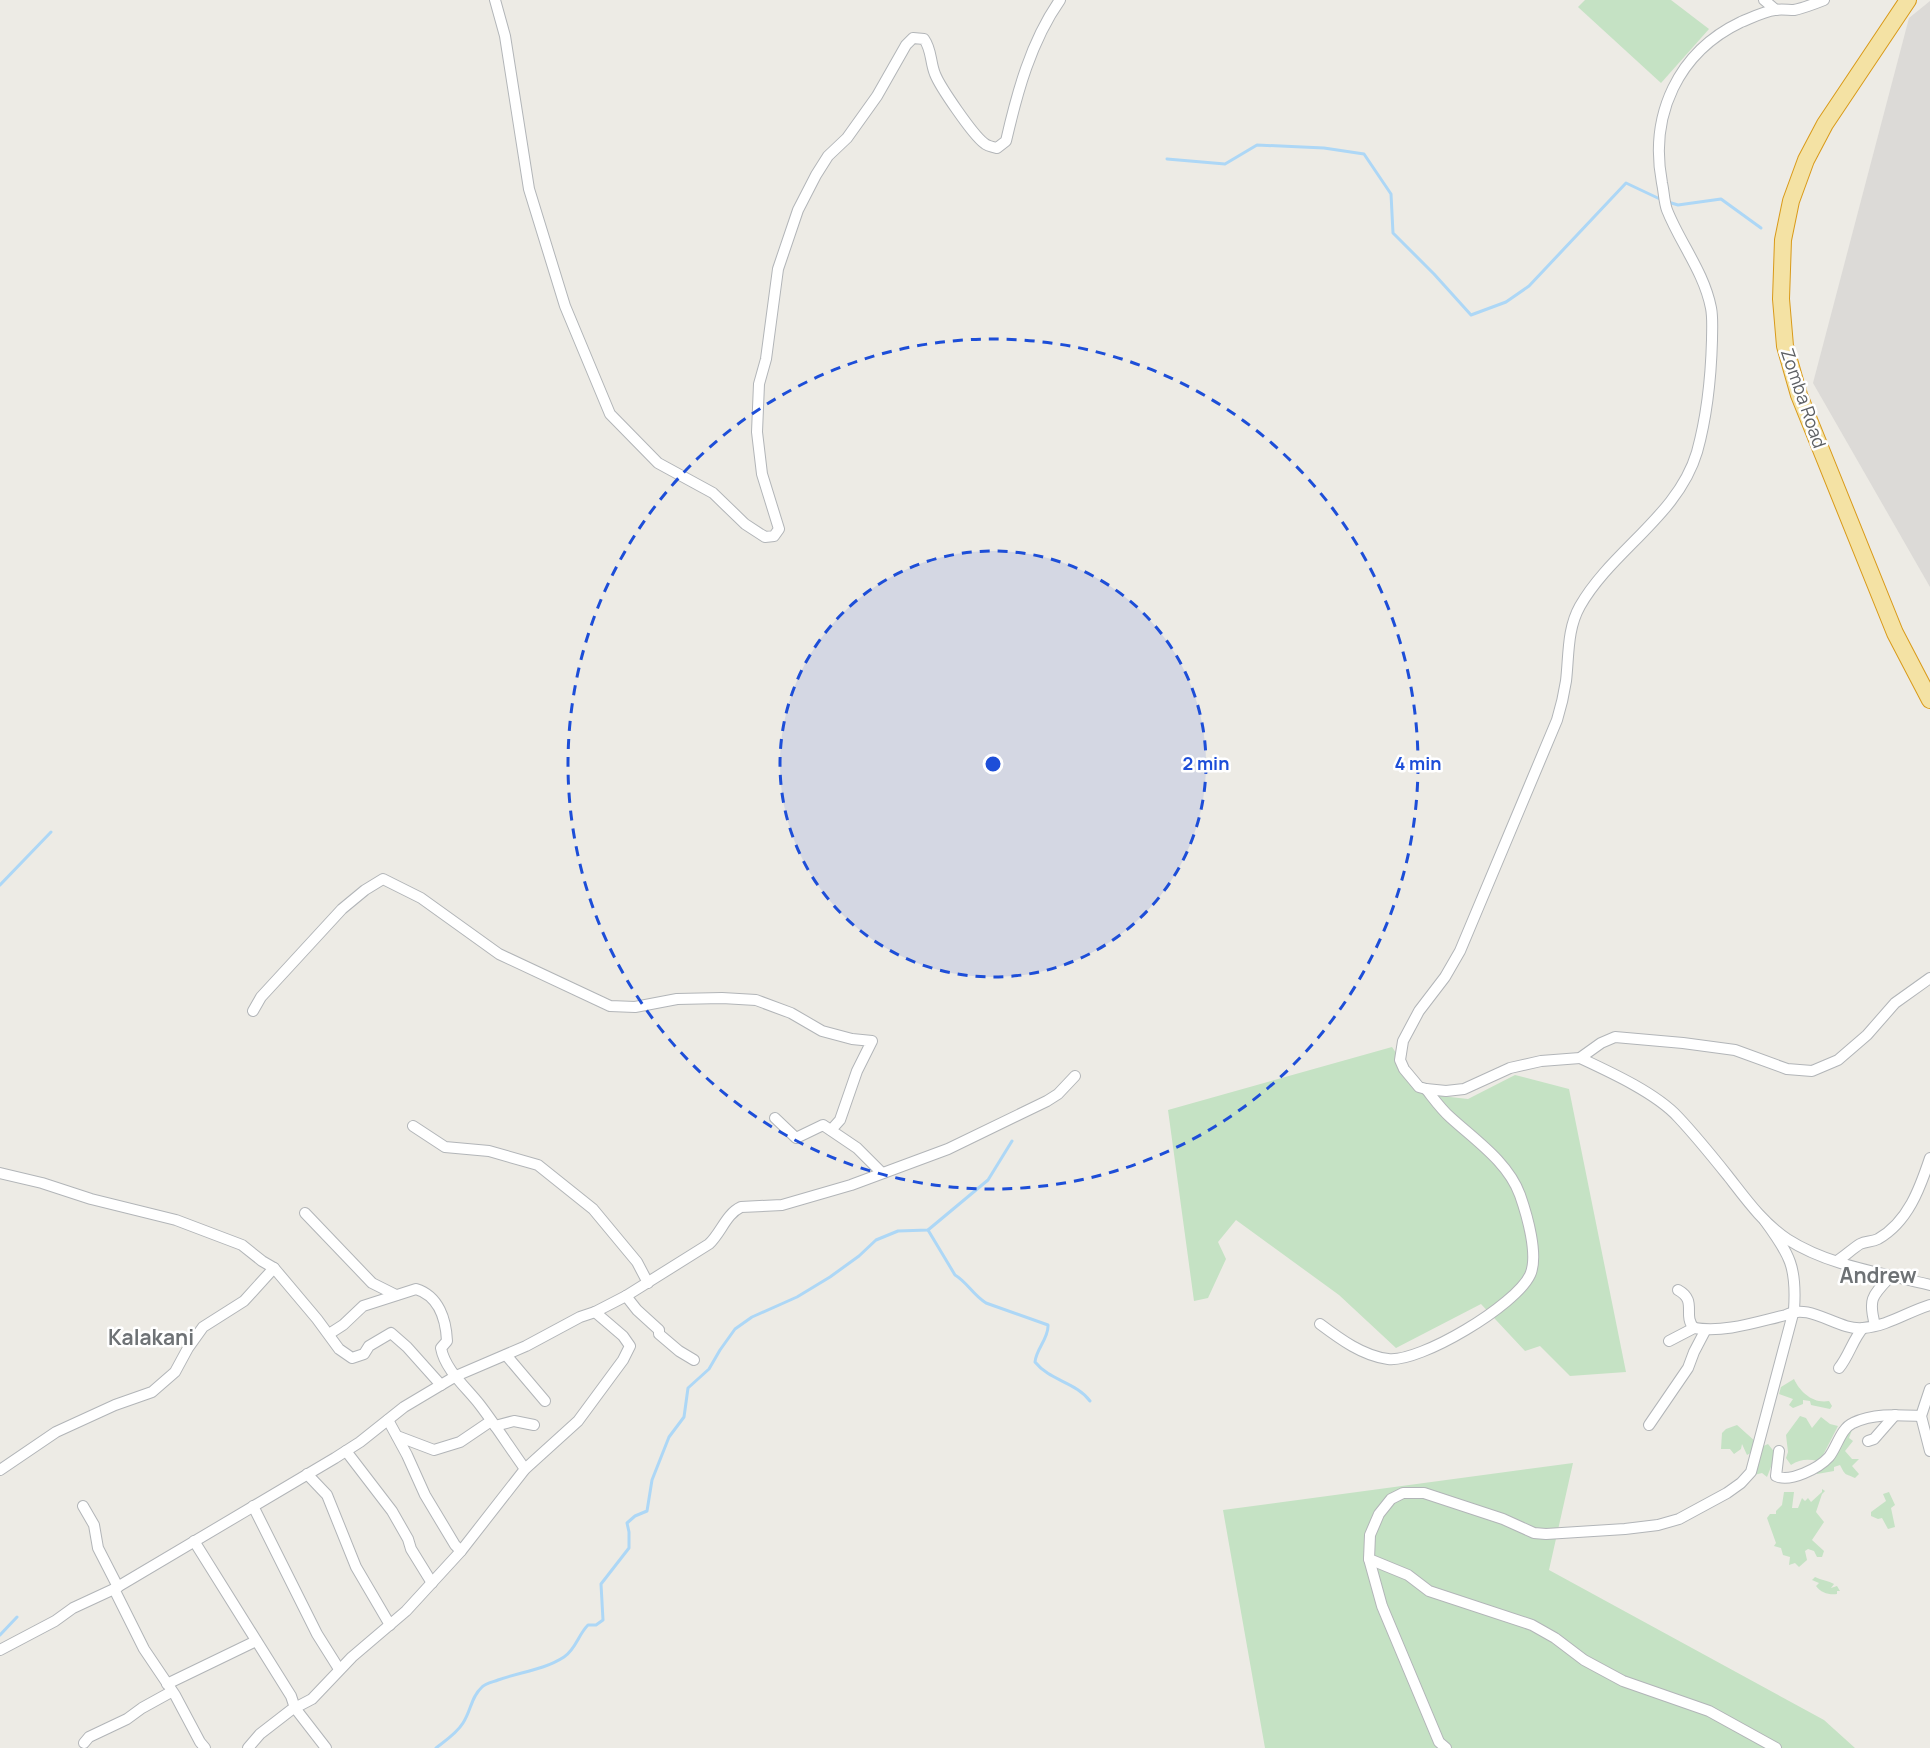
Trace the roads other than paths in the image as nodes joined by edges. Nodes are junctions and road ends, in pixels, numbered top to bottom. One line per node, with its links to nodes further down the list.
1 (495, 0): 2 (street)
2 (1060, 0)
3 (1764, 0): 6 (street)
4 (1824, 0): 6 (street)
5 (1908, 0): 7 (highway, Zomba Road)
6 (1776, 10): 12 (street)
7 (1930, 700)
8 (1930, 978): 10 (street)
9 (253, 1011): 15 (street)
10 (1580, 1058): 12 (street); 20 (street)
11 (1075, 1076): 18 (street)
12 (1426, 1089): 32 (street)
13 (775, 1118): 15 (street)
14 (413, 1126): 24 (street)
15 (831, 1130): 18 (street)
16 (1930, 1158): 21 (street)
17 (0, 1173): 22 (street)
18 (882, 1173): 24 (street)
19 (305, 1212): 27 (street)
20 (1765, 1221): 21 (street); 30 (street)
21 (1837, 1261): 23 (street)
22 (274, 1268): 36 (street); 57 (street)
23 (1890, 1277): 25 (street); 33 (street)
24 (648, 1283): 28 (street)
25 (1930, 1285)
26 (1678, 1290): 35 (street)
27 (396, 1295): 36 (street); 41 (street)
28 (626, 1296): 31 (street); 39 (street)
29 (1930, 1305): 33 (street)
30 (1794, 1310): 34 (street); 35 (street); 63 (street)
31 (596, 1312): 38 (street); 56 (street)
32 (1320, 1324)
33 (1875, 1325): 34 (street)
34 (1863, 1328): 40 (street)
35 (1700, 1330): 37 (street); 50 (street)
36 (329, 1334): 42 (street)
37 (1669, 1341)
38 (506, 1355): 41 (street); 44 (street)
39 (694, 1360)
40 (1839, 1368)
41 (456, 1376): 42 (street); 48 (street)
42 (441, 1385): 47 (street)
43 (1930, 1389): 46 (street)
44 (545, 1401)
45 (1895, 1415): 46 (street); 52 (street); 55 (street)
46 (1921, 1416): 53 (street)
47 (388, 1420): 51 (street); 54 (street)
48 (493, 1424): 49 (street); 51 (street); 56 (street)
49 (534, 1425)
50 (1649, 1425)
51 (397, 1436): 62 (street)
52 (1868, 1441)
53 (1930, 1450)
54 (346, 1451): 58 (street); 64 (street)
55 (1779, 1451)
56 (525, 1469): 62 (street)
57 (0, 1470)
58 (307, 1474): 60 (street); 66 (street)
59 (83, 1506): 65 (street)
60 (253, 1506): 61 (street); 69 (street)
61 (195, 1541): 65 (street); 67 (street)
62 (461, 1551): 64 (street)
63 (1369, 1559): 76 (street); 77 (street)
64 (432, 1583): 66 (street)
65 (116, 1588): 68 (street); 70 (street)
66 (390, 1624): 69 (street)
67 (256, 1641): 70 (street); 71 (street)
68 (0, 1650)
69 (339, 1670): 71 (street)
70 (169, 1688): 72 (street); 73 (street)
71 (295, 1708): 74 (street); 75 (street)
72 (84, 1743)
73 (205, 1748)
74 (248, 1748)
75 (326, 1748)
76 (1446, 1748)
77 (1776, 1748)

